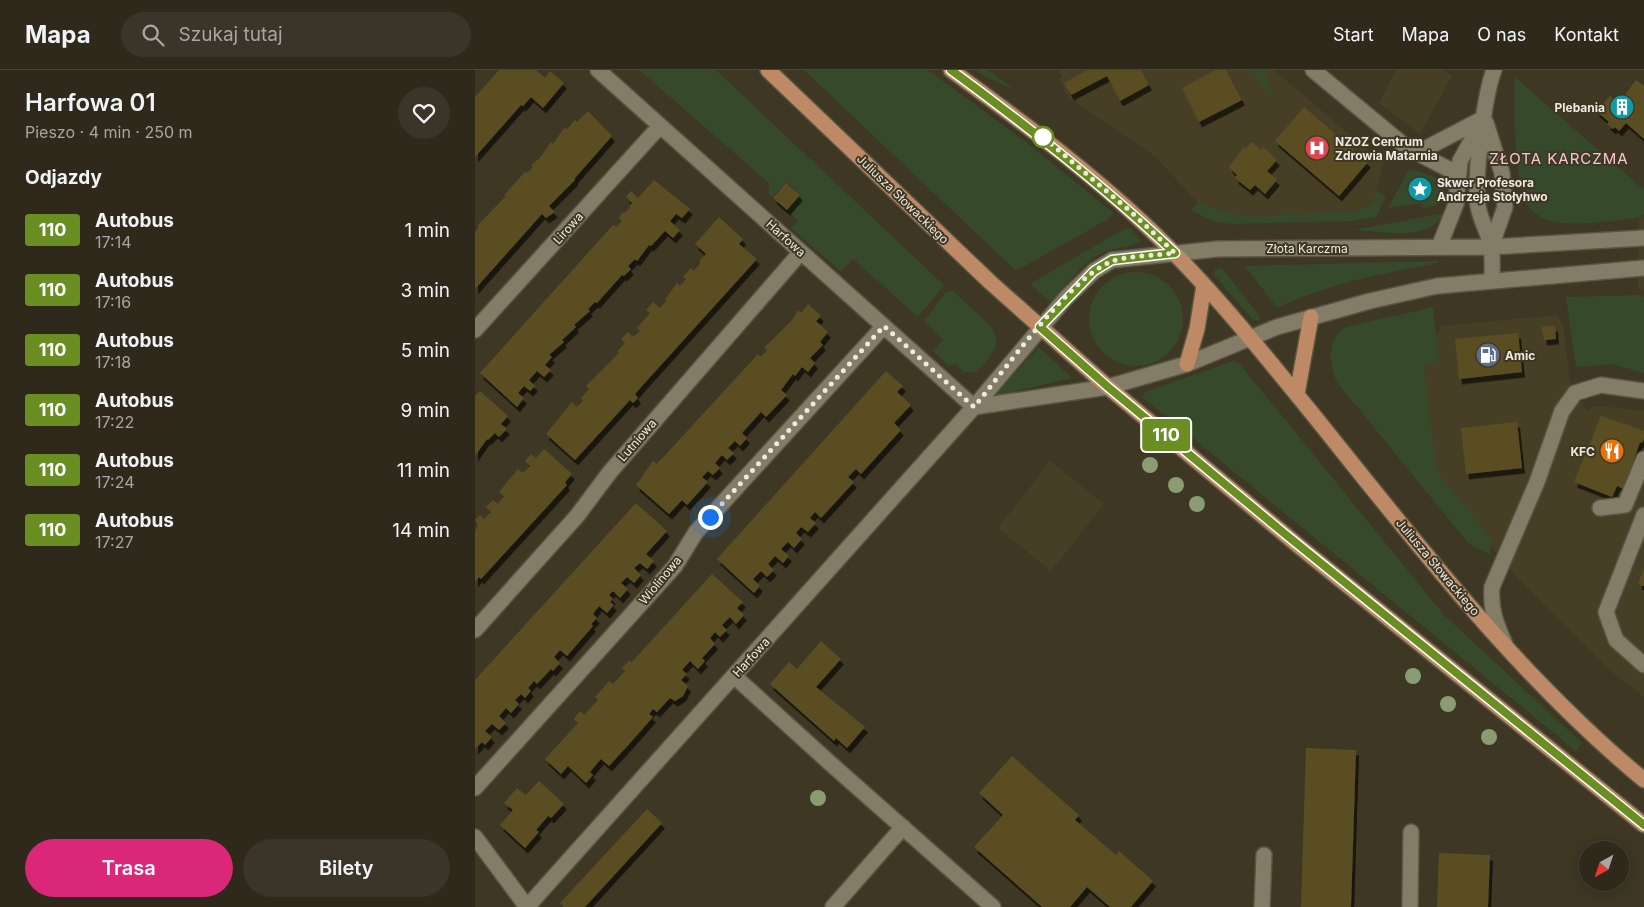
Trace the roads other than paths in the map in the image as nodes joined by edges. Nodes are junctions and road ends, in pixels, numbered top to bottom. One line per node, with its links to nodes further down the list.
1 (598, 70): 7 (street, Harfowa)
2 (768, 70): 20 (main road, Juliusza Słowackiego)
3 (951, 70): 14 (main road)
4 (1313, 70): 8 (street)
5 (1494, 70): 6 (street)
6 (1484, 118): 8 (street); 9 (street); 12 (street); 12 (street)
7 (660, 126): 13 (street, Harfowa); 21 (street, Lirowa)
8 (1417, 153): 9 (street)
9 (1458, 174): 11 (street)
10 (1644, 238): 12 (street, Złota Karczma)
11 (1439, 247): 12 (street, Złota Karczma); 14 (street, Złota Karczma)
12 (1491, 247): 16 (street)
13 (801, 252): 19 (street, Harfowa); 31 (street, Lutniowa)
14 (1175, 253): 17 (main road); 20 (street)
15 (1641, 271): 16 (street)
16 (1492, 281): 18 (street)
17 (1204, 285): 22 (main road, Juliusza Słowackiego); 23 (main road)
18 (1311, 318): 22 (street); 26 (main road)
19 (884, 326): 27 (street, Harfowa); 36 (street, Wiolinowa)
20 (1040, 327): 24 (main road); 27 (street, Harfowa)
21 (475, 330)
22 (1249, 338): 23 (street); 26 (main road, Juliusza Słowackiego)
23 (1187, 364): 24 (street)
24 (1108, 387): 27 (street); 37 (main road)
25 (1644, 391): 32 (street)
26 (1297, 394): 32 (main road, Juliusza Słowackiego)
27 (974, 407): 34 (street, Harfowa)
28 (1644, 459): 29 (street)
29 (1600, 508)
30 (1642, 519): 33 (street)
31 (475, 630)
32 (1505, 644): 35 (main road, Juliusza Słowackiego)
33 (1644, 665)
34 (734, 676): 38 (street); 42 (street, Harfowa)
35 (1644, 780)
36 (475, 788)
37 (1644, 825)
38 (903, 827): 43 (street); 44 (street)
39 (1411, 832): 46 (street)
40 (475, 837): 42 (street, Harfowa)
41 (1263, 855): 45 (street)
42 (527, 907)
43 (833, 907)
44 (993, 907)
45 (1262, 907)
46 (1410, 907)

